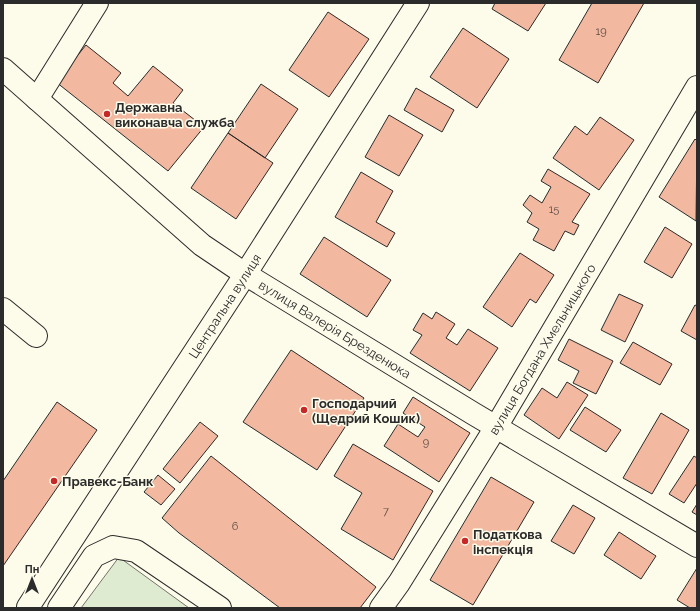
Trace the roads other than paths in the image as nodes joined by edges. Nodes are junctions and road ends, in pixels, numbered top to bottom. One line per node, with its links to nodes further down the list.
1 (97, 3): 5 (street)
2 (418, 3): 7 (street, Центральна вулиця)
3 (3, 69): 5 (street, вулиця Валерія Брезденюка)
4 (697, 87): 6 (street, вулиця Богдана Хмельницького)
5 (37, 99): 7 (street, вулиця Валерія Брезденюка)
6 (691, 111): 10 (street, вулиця Богдана Хмельницького)
7 (245, 274): 10 (street, вулиця Валерія Брезденюка); 12 (street, Центральна вулиця)
8 (3, 309): 9 (street)
9 (36, 336)
10 (496, 427): 11 (street, вулиця Валерія Брезденюка); 15 (street, вулиця Богдана Хмельницького)
11 (697, 546)
12 (29, 608)
13 (59, 608): 14 (street)
14 (220, 608)
15 (380, 608)

